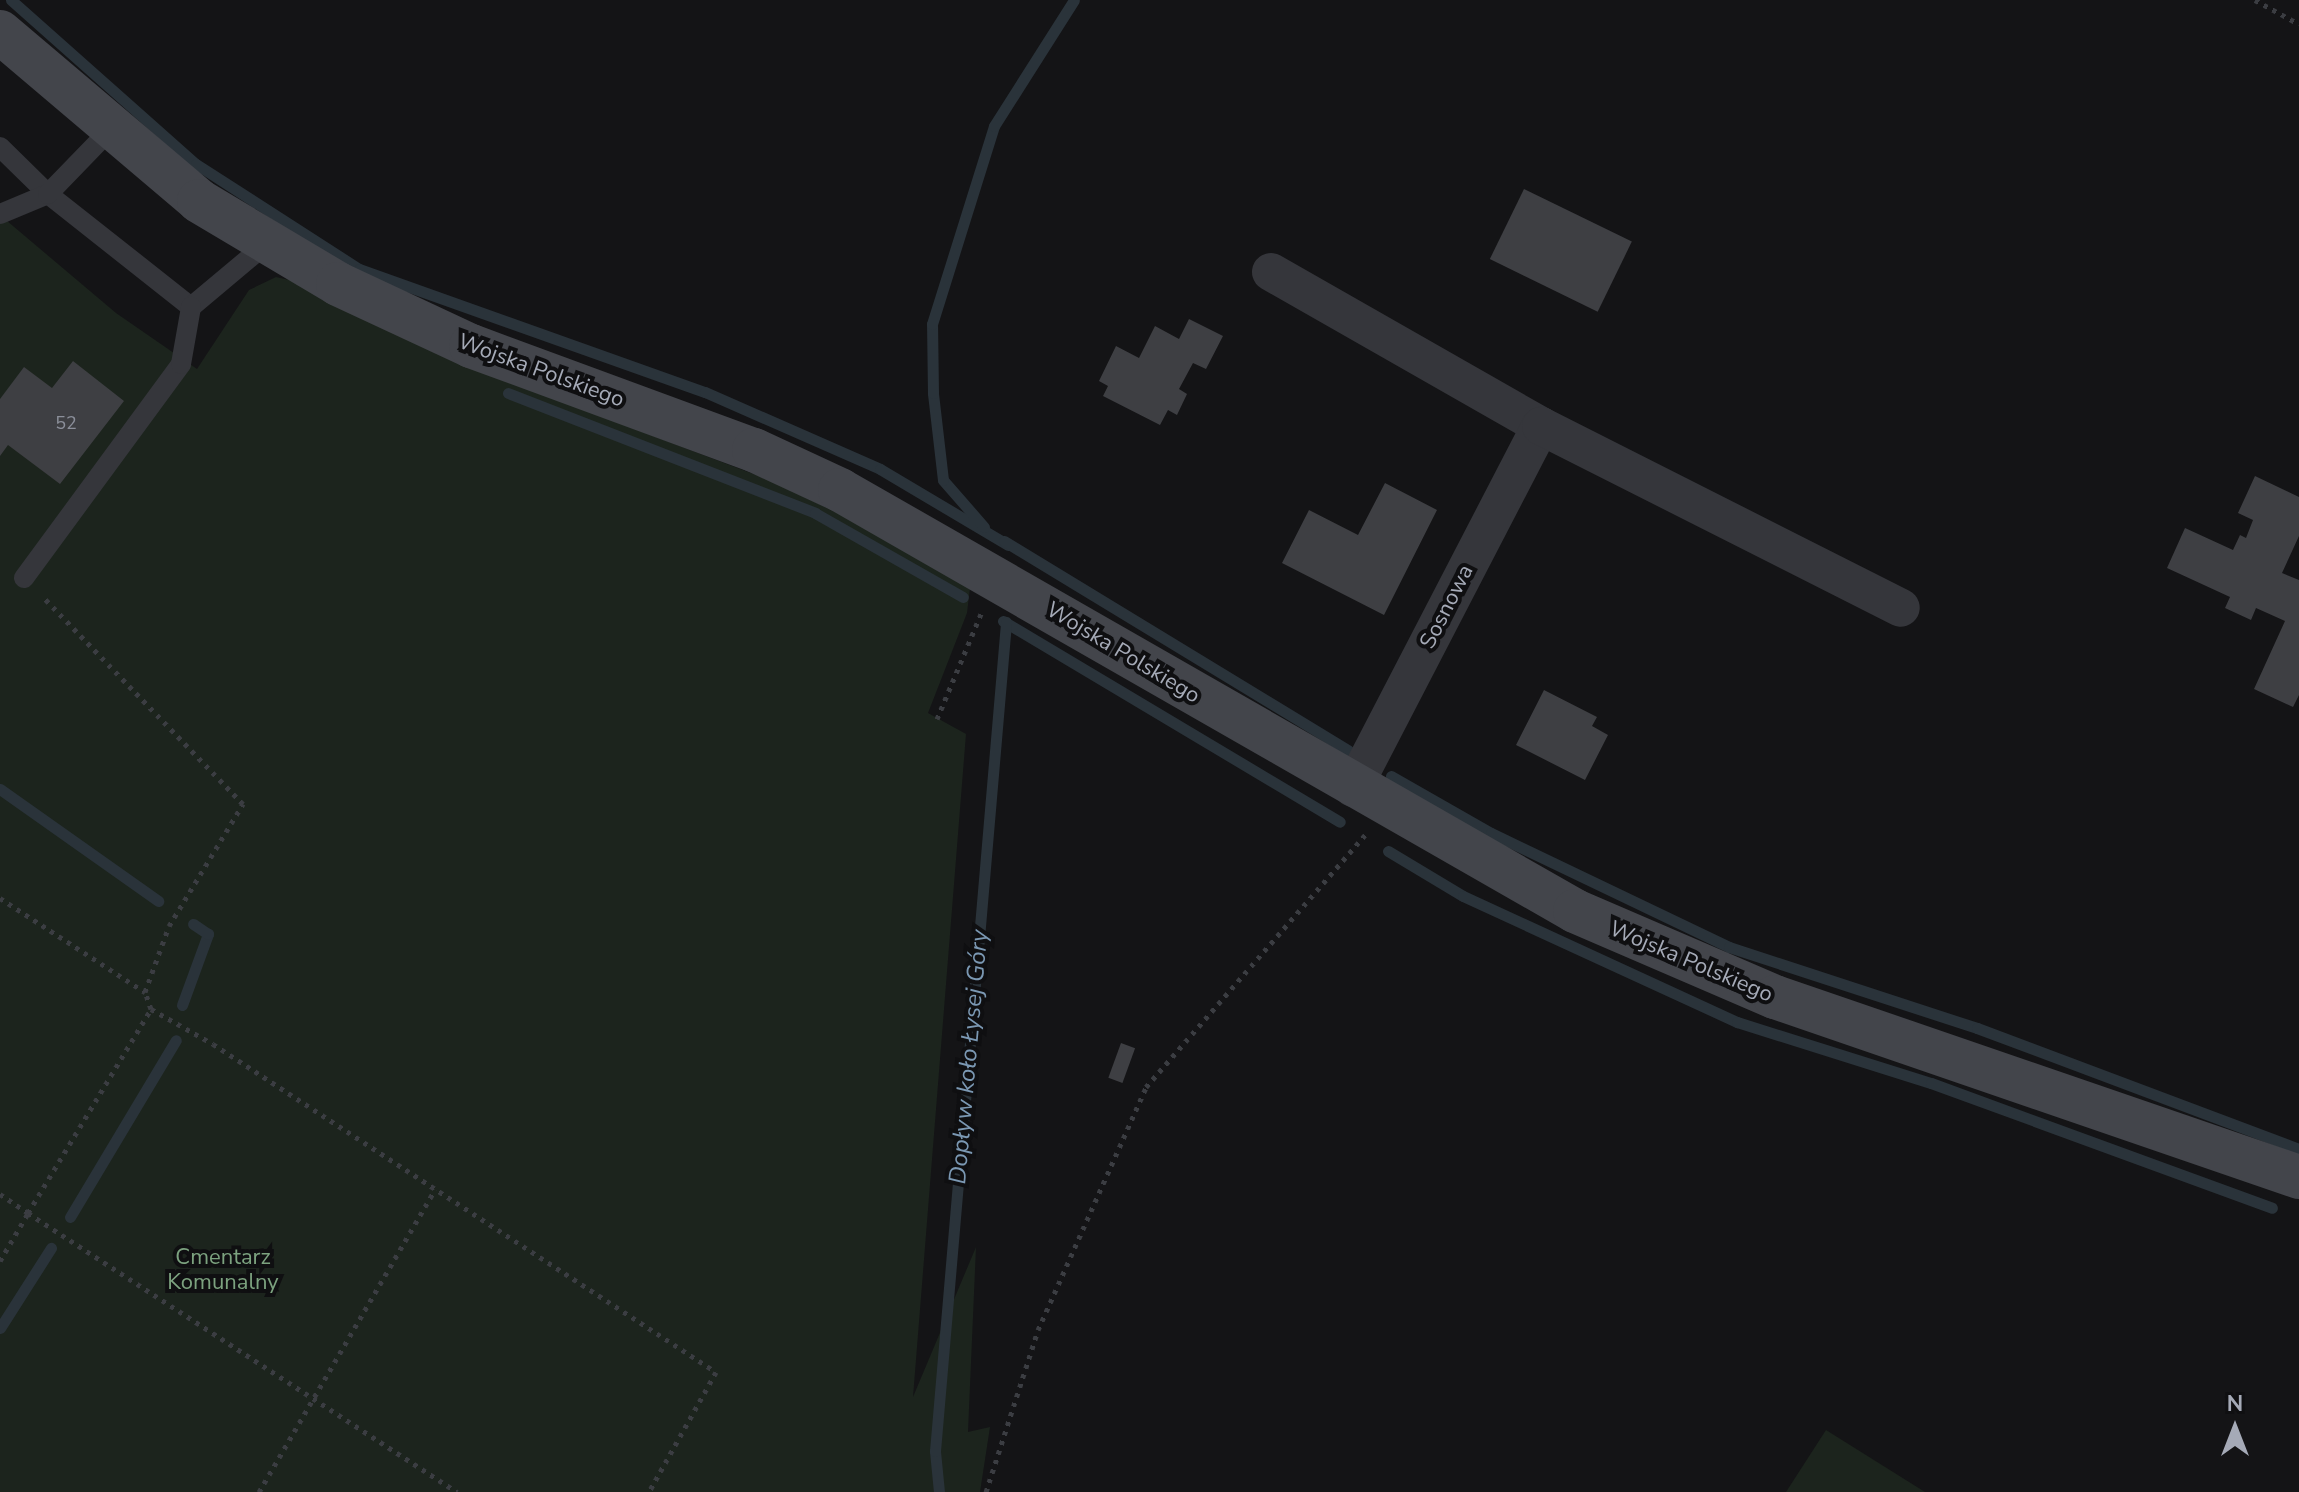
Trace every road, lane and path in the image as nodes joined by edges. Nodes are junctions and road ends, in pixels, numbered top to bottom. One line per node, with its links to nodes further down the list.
1 (2255, 0): 2 (path)
2 (2299, 24)
3 (0, 32): 4 (street, Wojska Polskiego)
4 (111, 129): 6 (lane); 8 (street, Wojska Polskiego)
5 (0, 147): 6 (lane)
6 (48, 194): 7 (lane); 10 (lane)
7 (0, 214)
8 (266, 244): 10 (lane); 12 (street, Wojska Polskiego)
9 (1271, 272): 11 (street)
10 (191, 307): 13 (lane)
11 (1541, 426): 14 (street); 16 (street, Sosnowa)
12 (997, 577): 15 (path); 16 (street, Wojska Polskiego)
13 (24, 578): 18 (path)
14 (1901, 608)
15 (937, 719)
16 (1368, 797): 20 (street, Wojska Polskiego); 29 (path)
17 (0, 898): 18 (path)
18 (145, 992): 19 (path)
19 (151, 1009): 21 (path); 23 (path)
20 (2299, 1177)
21 (435, 1190): 25 (path); 28 (path)
22 (0, 1194): 23 (path)
23 (28, 1213): 24 (path); 25 (path)
24 (0, 1261)
25 (313, 1397): 26 (path); 27 (path)
26 (259, 1492)
27 (457, 1492)
28 (649, 1492)
29 (986, 1492)

